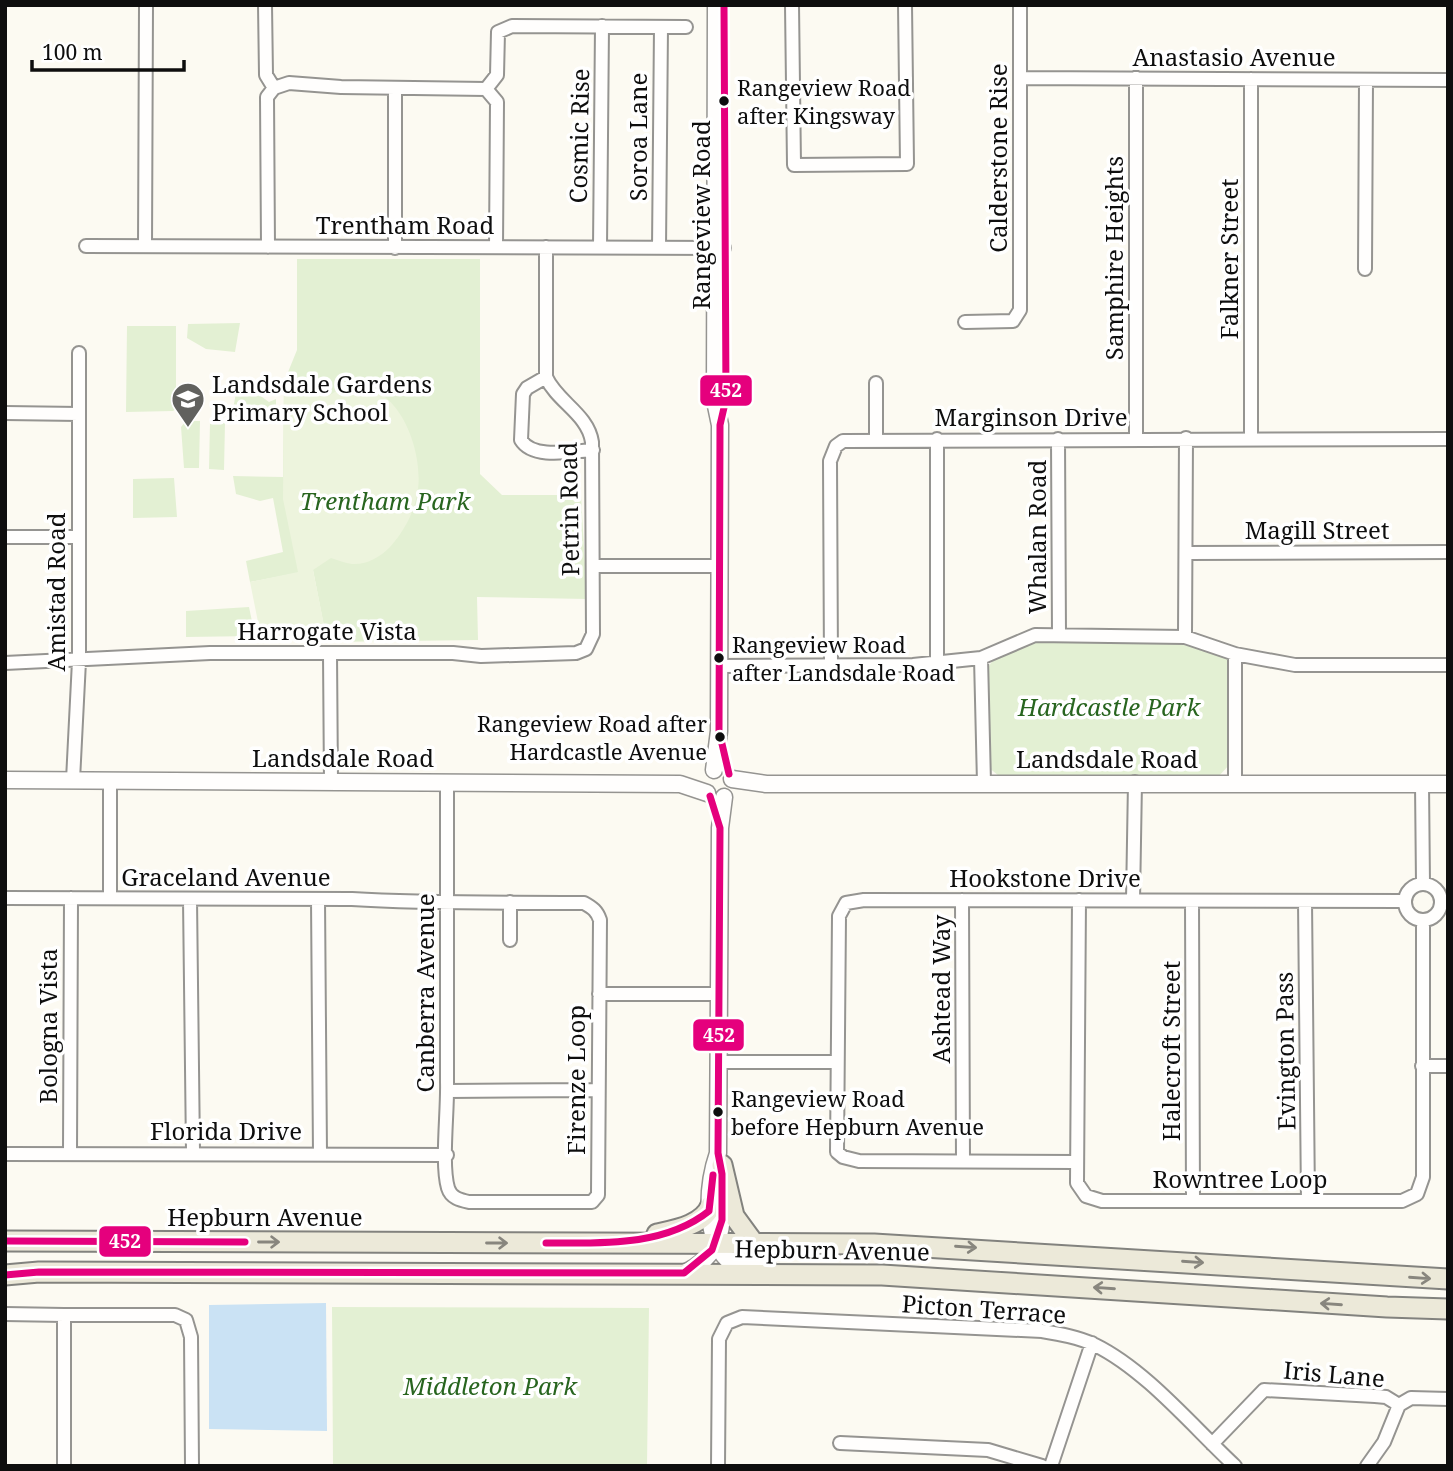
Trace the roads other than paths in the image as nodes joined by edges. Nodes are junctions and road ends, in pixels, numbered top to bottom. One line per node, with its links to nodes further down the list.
1 (146, 5): 21 (street)
2 (265, 5): 17 (street)
3 (716, 5): 11 (street, Rangeview Road)
4 (724, 5): 11 (street, Rangeview Road)
5 (792, 5): 6 (street)
6 (905, 5)
7 (1020, 5): 12 (street, Calderstone Rise)
8 (602, 26): 9 (street); 19 (street); 25 (street, Cosmic Rise)
9 (661, 26): 10 (street); 27 (street, Soroa Lane)
10 (686, 27)
11 (720, 74): 28 (street, Rangeview Road)
12 (1020, 78): 13 (street, Anastasio Avenue); 30 (street, Calderstone Rise)
13 (1136, 78): 14 (street, Anastasio Avenue); 36 (street, Samphire Heights)
14 (1251, 79): 15 (street, Anastasio Avenue); 38 (street, Falkner Street)
15 (1366, 80): 16 (street, Anastasio Avenue); 29 (street)
16 (1448, 80)
17 (274, 88): 18 (street); 22 (street)
18 (395, 88): 19 (street); 26 (street)
19 (486, 89): 23 (street)
20 (86, 246): 21 (street, Trentham Road)
21 (145, 246): 22 (street, Trentham Road)
22 (268, 247): 26 (street, Trentham Road)
23 (496, 247): 24 (street, Trentham Road); 26 (street, Trentham Road)
24 (546, 247): 25 (street, Trentham Road); 32 (street)
25 (600, 247): 27 (street, Trentham Road)
26 (395, 248)
27 (660, 248): 28 (street, Trentham Road)
28 (720, 248): 49 (street, Rangeview Road)
29 (1365, 269)
30 (965, 322)
31 (79, 353): 35 (street, Amistad Road)
32 (546, 377): 43 (street, Petrin Road); 43 (street)
33 (876, 383): 39 (street)
34 (5, 413): 35 (street)
35 (73, 414): 45 (street, Amistad Road)
36 (1136, 438): 37 (street, Marginson Drive); 41 (street, Marginson Drive)
37 (1186, 438): 38 (street, Marginson Drive); 47 (street)
38 (1251, 438): 42 (street, Marginson Drive)
39 (876, 439): 40 (street, Marginson Drive); 59 (street, Marginson Drive)
40 (936, 439): 41 (street, Marginson Drive); 57 (street)
41 (1058, 439): 50 (street, Whalan Road)
42 (1448, 439)
43 (593, 450): 48 (street, Petrin Road)
44 (5, 537): 45 (street)
45 (79, 537): 56 (street, Amistad Road)
46 (1448, 552): 47 (street, Magill Street)
47 (1186, 553): 51 (street)
48 (593, 566): 49 (street); 52 (street, Petrin Road)
49 (719, 566): 61 (street, Rangeview Road)
50 (1059, 635): 51 (street); 55 (street)
51 (1185, 637): 54 (street)
52 (576, 653): 53 (street, Harrogate Vista)
53 (330, 654): 56 (street, Harrogate Vista); 65 (street)
54 (1235, 654): 60 (street); 69 (street)
55 (981, 659): 57 (street); 68 (street)
56 (79, 661): 58 (street, Harrogate Vista); 63 (street, Amistad Road)
57 (936, 661): 59 (street)
58 (5, 663)
59 (831, 665): 61 (street)
60 (1448, 665)
61 (718, 666): 72 (street, Rangeview Road)
62 (5, 780): 63 (street, Landsdale Road)
63 (73, 780): 64 (street, Landsdale Road)
64 (110, 780): 65 (street, Landsdale Road); 76 (street)
65 (331, 782): 67 (street, Landsdale Road)
66 (1135, 782): 68 (street, Landsdale Road); 69 (street, Landsdale Road); 81 (street)
67 (447, 783): 72 (street, Landsdale Road); 82 (street, Canberra Avenue)
68 (984, 783): 72 (street, Landsdale Road)
69 (1235, 783): 70 (street, Landsdale Road)
70 (1422, 784): 71 (street, Landsdale Road); 73 (street)
71 (1448, 784)
72 (719, 785): 91 (street, Rangeview Road)
73 (1423, 884): 85 (street); 87 (street)
74 (5, 898): 75 (street, Graceland Avenue)
75 (71, 898): 76 (street, Graceland Avenue); 100 (street, Bologna Vista)
76 (110, 898): 77 (street, Graceland Avenue)
77 (190, 899): 78 (street, Graceland Avenue); 98 (street)
78 (318, 899): 82 (street, Graceland Avenue); 101 (street)
79 (962, 900): 80 (street, Hookstone Drive); 93 (street, Hookstone Drive); 104 (street, Ashtead Way)
80 (1079, 900): 81 (street, Hookstone Drive); 105 (street, Rowntree Loop)
81 (1133, 900): 83 (street, Hookstone Drive)
82 (447, 901): 86 (street, Firenze Loop); 97 (street, Canberra Avenue)
83 (1192, 901): 84 (street, Hookstone Drive); 107 (street, Halecroft Street)
84 (1305, 901): 85 (street, Hookstone Drive); 108 (street, Evington Pass)
85 (1405, 901): 88 (street)
86 (510, 902): 89 (street); 90 (street, Firenze Loop)
87 (1445, 902): 88 (street)
88 (1423, 920): 94 (street, Rowntree Loop)
89 (510, 940)
90 (599, 994): 91 (street); 96 (street, Firenze Loop)
91 (719, 994): 92 (street, Rangeview Road)
92 (720, 1062): 93 (street); 103 (street, Rangeview Road)
93 (836, 1062): 104 (street)
94 (1422, 1066): 95 (street); 108 (street, Rowntree Loop)
95 (1448, 1066)
96 (598, 1090): 97 (street); 106 (street, Firenze Loop)
97 (447, 1091): 102 (street, Canberra Avenue)
98 (193, 1152): 100 (street, Florida Drive); 101 (street, Florida Drive)
99 (5, 1154): 100 (street, Florida Drive)
100 (70, 1154)
101 (320, 1154): 102 (street, Florida Drive)
102 (447, 1155): 106 (street, Canberra Avenue)
103 (720, 1159): 109 (street, Rangeview Road); 111 (street, Rangeview Road); 112 (main road)
104 (963, 1161): 105 (street)
105 (1077, 1162): 107 (street, Rowntree Loop)
106 (458, 1200)
107 (1194, 1200): 108 (street, Rowntree Loop)
108 (1308, 1200)
109 (711, 1205): 111 (street, Rangeview Road); 113 (main road)
110 (5, 1241): 113 (main road, Hepburn Avenue, one-way to 113)
111 (717, 1242): 112 (main road, Hepburn Avenue); 113 (main road, Hepburn Avenue); 114 (street); 115 (street)
112 (753, 1242): 117 (main road, Hepburn Avenue, one-way to 117)
113 (597, 1243)
114 (684, 1273): 115 (main road, Hepburn Avenue); 116 (main road, Hepburn Avenue)
115 (850, 1274): 118 (main road, Hepburn Avenue, one-way to 115)
116 (5, 1275)
117 (1448, 1279)
118 (1448, 1308)
119 (5, 1314): 120 (street)
120 (64, 1315): 126 (street); 127 (street)
121 (1091, 1343): 125 (street, Picton Terrace); 128 (street, Picton Terrace); 130 (street)
122 (1448, 1399): 123 (street)
123 (1399, 1405): 125 (street, Iris Lane); 132 (street)
124 (840, 1443): 129 (street)
125 (1212, 1444): 131 (street, Picton Terrace)
126 (64, 1466)
127 (192, 1466)
128 (718, 1466)
129 (1042, 1466)
130 (1051, 1466)
131 (1235, 1466)
132 (1367, 1466)

